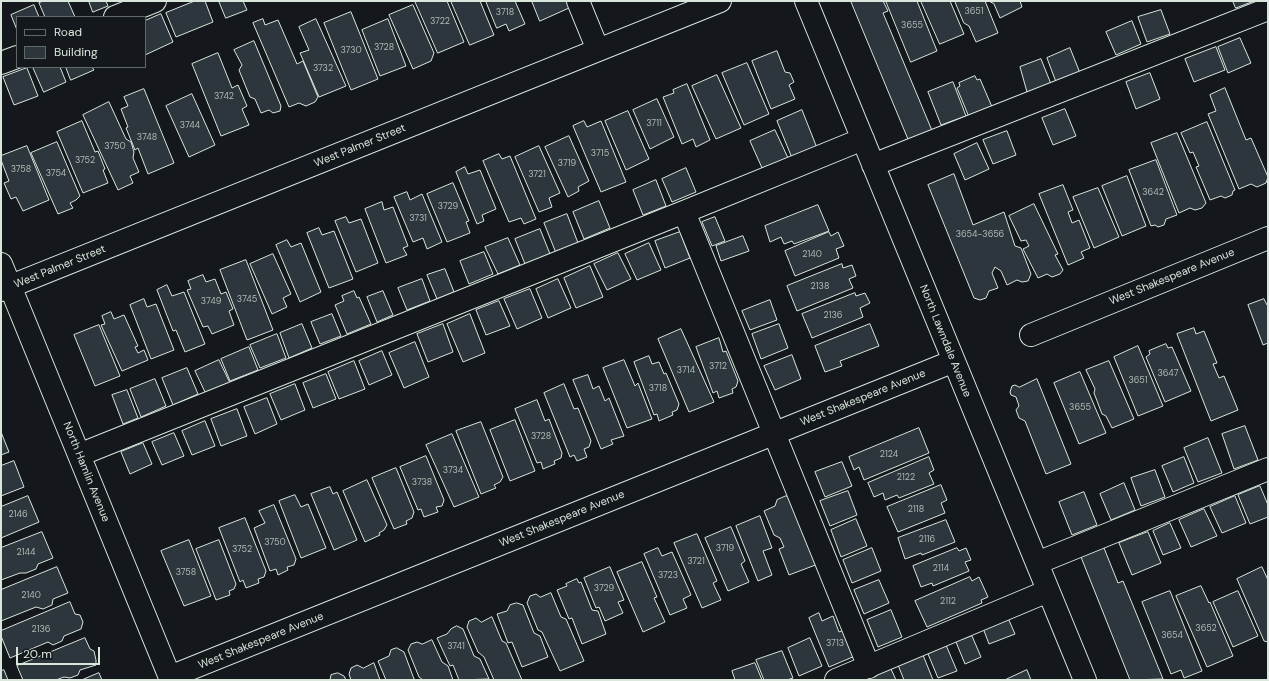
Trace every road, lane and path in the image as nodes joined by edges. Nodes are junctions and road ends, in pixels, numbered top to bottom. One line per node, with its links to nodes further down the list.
1 (155, 1): 6 (street)
2 (578, 1): 7 (street)
3 (720, 1): 7 (street, West Palmer Street)
4 (806, 1): 10 (street, North Lawndale Avenue)
5 (1268, 9): 11 (street)
6 (118, 16)
7 (598, 50): 15 (street, West Palmer Street)
8 (16, 57): 9 (street)
9 (1, 63)
10 (863, 139): 11 (street, North Lawndale Avenue); 12 (street)
11 (874, 165): 17 (street, North Lawndale Avenue)
12 (684, 212): 18 (street); 19 (street)
13 (1268, 238): 16 (street, West Shakespeare Avenue)
14 (1, 264): 15 (street, North Hamlin Avenue)
15 (6, 288): 19 (street, North Hamlin Avenue)
16 (1031, 335)
17 (954, 361): 18 (street, West Shakespeare Avenue); 21 (street, North Lawndale Avenue)
18 (774, 434): 23 (street); 24 (street, West Shakespeare Avenue)
19 (79, 455): 24 (street, North Hamlin Avenue)
20 (1268, 469): 21 (street)
21 (1037, 563): 22 (street, North Lawndale Avenue)
22 (1048, 591): 23 (street); 26 (street, North Lawndale Avenue)
23 (869, 667): 25 (street)
24 (170, 679)
25 (836, 680)
26 (1085, 680)

